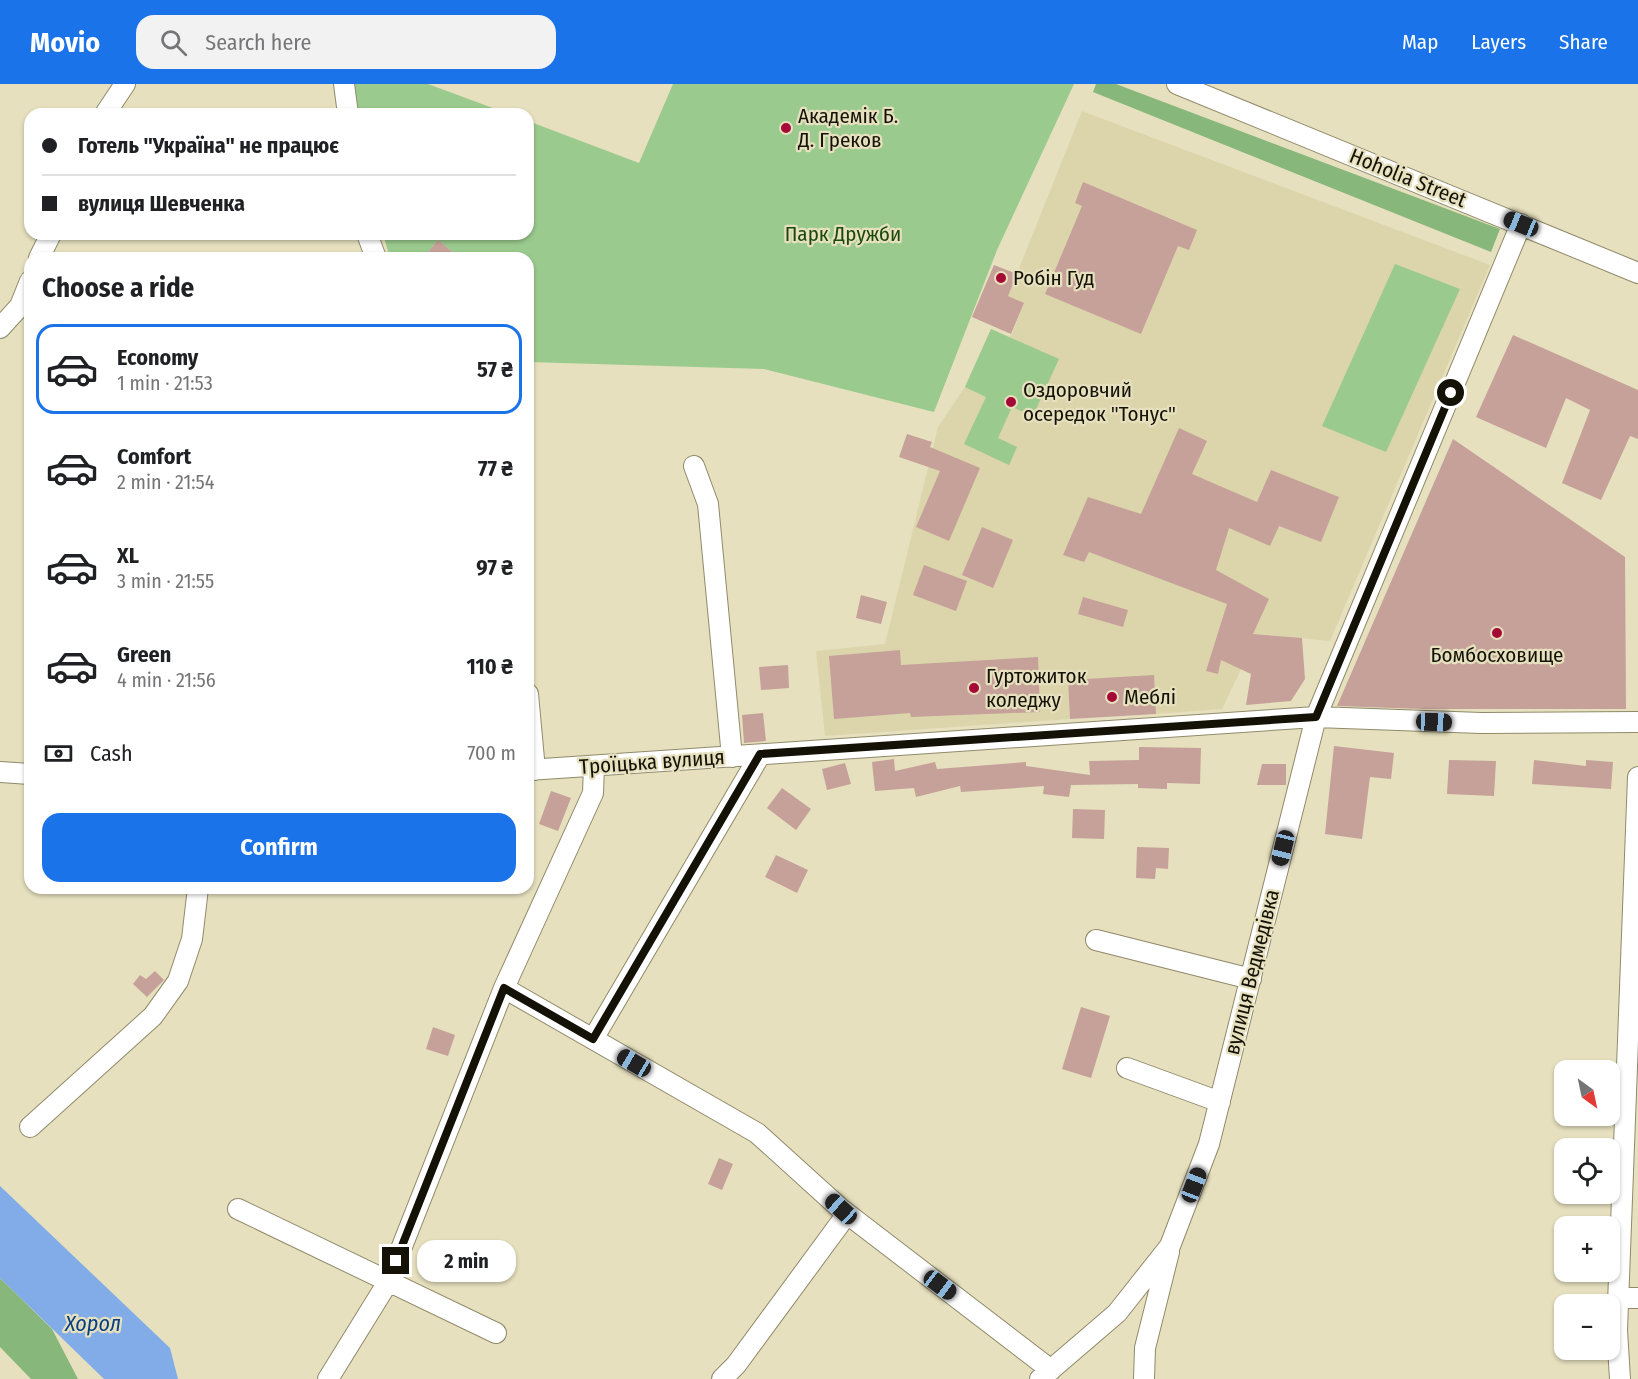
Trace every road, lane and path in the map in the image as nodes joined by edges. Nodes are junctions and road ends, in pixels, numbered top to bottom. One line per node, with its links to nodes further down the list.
1 (125, 84): 5 (street)
2 (344, 84): 6 (street)
3 (1177, 84): 4 (street, Hoholia Street)
4 (1201, 88): 7 (street, Hoholia Street)
5 (109, 108)
6 (347, 108)
7 (1521, 224): 8 (street, Hoholia Street); 12 (street, вулиця Ведмедівка)
8 (1638, 273)
9 (24, 296): 10 (street)
10 (0, 328)
11 (694, 466): 15 (street)
12 (1316, 717): 13 (street, Троїцька вулиця); 14 (street, Троїцька вулиця); 24 (street, вулиця Ведмедівка)
13 (1638, 722)
14 (760, 754): 15 (street, Троїцька вулиця); 26 (street)
15 (732, 757): 16 (street, Троїцька вулиця)
16 (594, 766): 17 (street, Троїцька вулиця); 25 (street)
17 (534, 770)
18 (0, 772): 19 (street)
19 (24, 774)
20 (1638, 777): 22 (street)
21 (197, 894): 30 (street)
22 (1636, 907): 28 (street)
23 (1096, 940): 24 (street)
24 (1251, 979): 29 (street, вулиця Ведмедівка)
25 (504, 988): 26 (street); 34 (street)
26 (593, 1039): 32 (street)
27 (1127, 1068): 29 (street)
28 (1632, 1086): 35 (street)
29 (1220, 1102): 33 (street, вулиця Ведмедівка)
30 (30, 1127)
31 (238, 1209): 34 (street)
32 (847, 1214): 37 (street); 39 (street)
33 (1170, 1246): 37 (street, вулиця Ведмедівка); 40 (street)
34 (388, 1282): 36 (street); 38 (street)
35 (1628, 1298): 41 (street)
36 (496, 1333)
37 (1046, 1374)
38 (328, 1379)
39 (722, 1379)
40 (1144, 1379)
41 (1620, 1379)

